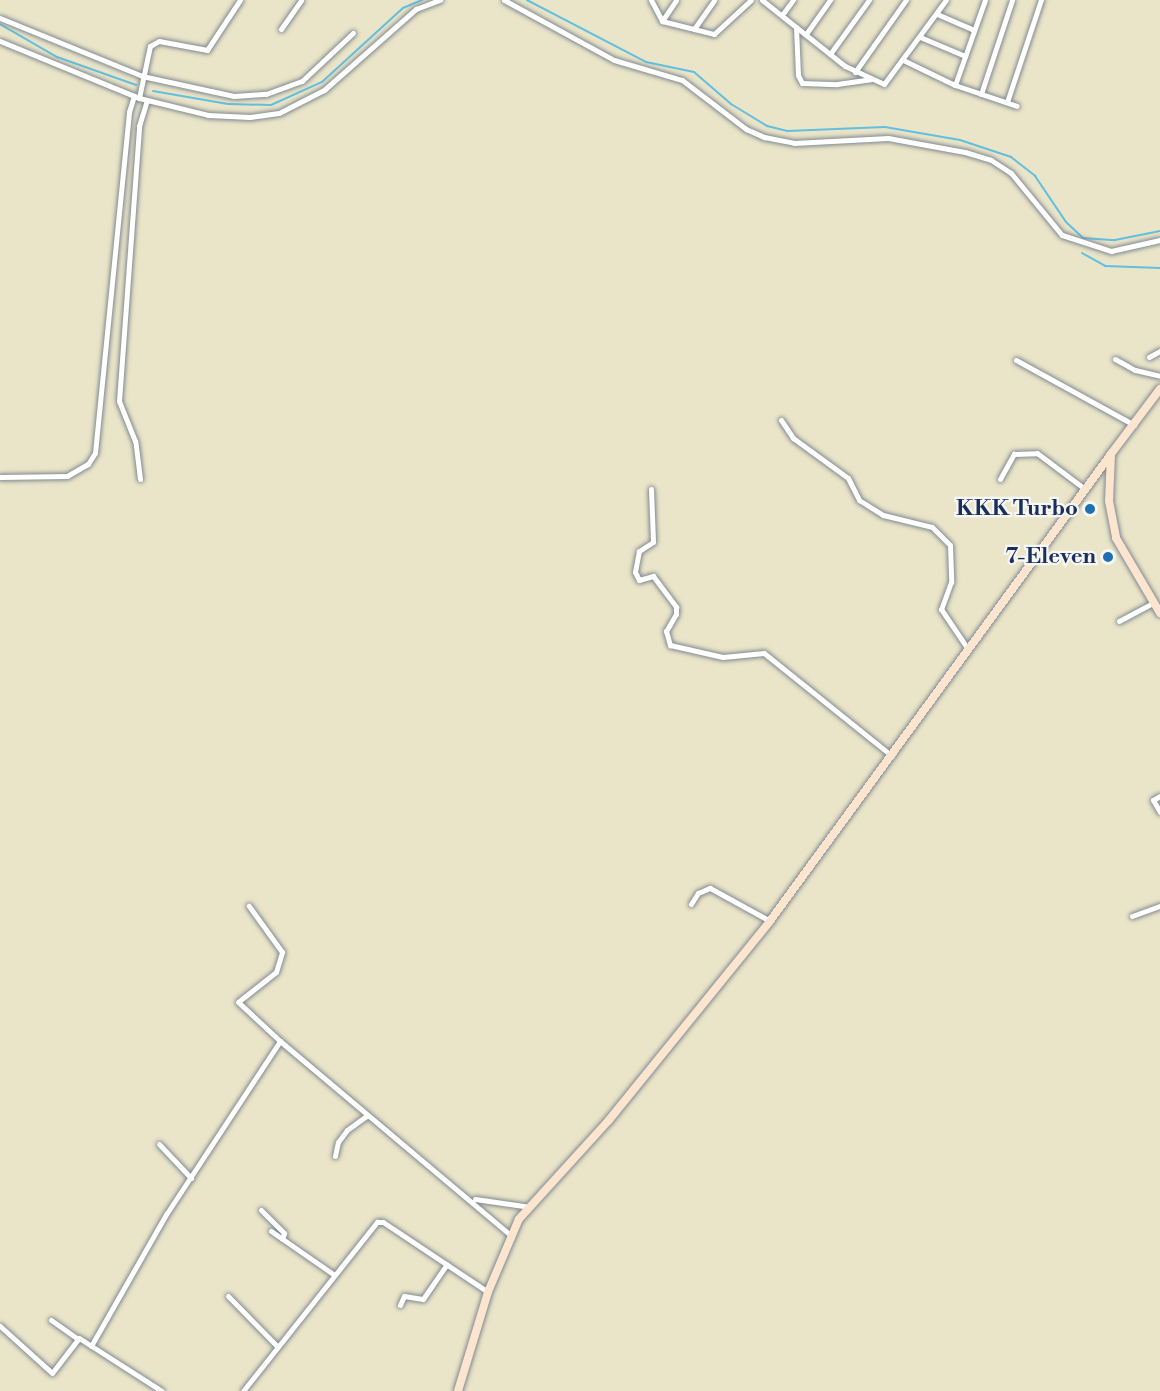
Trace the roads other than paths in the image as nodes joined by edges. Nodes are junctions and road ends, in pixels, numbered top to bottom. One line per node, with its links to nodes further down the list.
1 (240, 0): 34 (street)
2 (301, 0): 23 (street)
3 (441, 0): 39 (street)
4 (504, 0): 42 (street)
5 (651, 0): 21 (street)
6 (676, 0): 21 (street)
7 (714, 0): 24 (street)
8 (751, 0): 24 (street)
9 (762, 0): 19 (street)
10 (793, 0): 19 (street)
11 (830, 0): 27 (street)
12 (869, 0): 30 (street)
13 (906, 0): 33 (street)
14 (946, 0): 18 (street)
15 (1012, 0): 37 (street)
16 (1041, 0): 40 (street)
17 (982, 1): 25 (street)
18 (937, 14): 25 (street); 28 (street)
19 (782, 15): 22 (street)
20 (0, 18): 34 (street)
21 (662, 21): 24 (street)
22 (796, 27): 27 (street); 35 (street)
23 (281, 29)
24 (694, 29)
25 (974, 30): 31 (street)
26 (353, 33): 34 (street)
27 (806, 34): 30 (street)
28 (920, 37): 31 (street); 32 (street)
29 (0, 40): 38 (street)
30 (830, 54): 33 (street)
31 (965, 56): 36 (street)
32 (903, 60): 35 (street); 36 (street)
33 (855, 72): 35 (street)
34 (142, 76): 38 (street)
35 (871, 79)
36 (955, 85): 37 (street)
37 (981, 94): 40 (street)
38 (136, 97): 39 (street); 52 (street)
39 (147, 100): 53 (street)
40 (1007, 102): 41 (street)
41 (1017, 106)
42 (1160, 240)
43 (1160, 351): 44 (street)
44 (1149, 357)
45 (1115, 359): 47 (street)
46 (1016, 360): 50 (street)
47 (1160, 376)
48 (1160, 389): 50 (street)
49 (781, 420): 60 (street)
50 (1134, 425): 51 (street)
51 (1111, 454): 56 (street); 57 (street)
52 (0, 477)
53 (140, 479)
54 (1000, 479): 56 (street)
55 (651, 489): 61 (street)
56 (1085, 489): 60 (street)
57 (1153, 603): 58 (street); 59 (street)
58 (1160, 613)
59 (1119, 621)
60 (968, 649): 61 (street)
61 (892, 756): 68 (street)
62 (1160, 796): 63 (street)
63 (1160, 812)
64 (691, 904): 68 (street)
65 (249, 906): 69 (street)
66 (1160, 906): 67 (street)
67 (1132, 916)
68 (770, 921): 75 (street)
69 (280, 1041): 70 (street); 73 (street)
70 (366, 1116): 72 (street); 78 (street)
71 (159, 1144): 73 (street)
72 (335, 1156)
73 (191, 1178): 88 (street)
74 (475, 1199): 75 (street)
75 (530, 1207): 78 (street)
76 (261, 1210): 79 (street)
77 (271, 1231): 79 (street)
78 (510, 1235): 82 (street)
79 (282, 1239): 81 (street)
80 (447, 1264): 81 (street); 82 (street); 84 (street)
81 (333, 1274): 89 (street)
82 (488, 1292): 92 (street)
83 (228, 1296): 89 (street)
84 (400, 1305)
85 (51, 1320): 87 (street)
86 (0, 1326): 87 (street)
87 (78, 1338): 88 (street)
88 (91, 1346): 90 (street)
89 (278, 1347): 91 (street)
90 (162, 1391)
91 (243, 1391)
92 (458, 1391)

